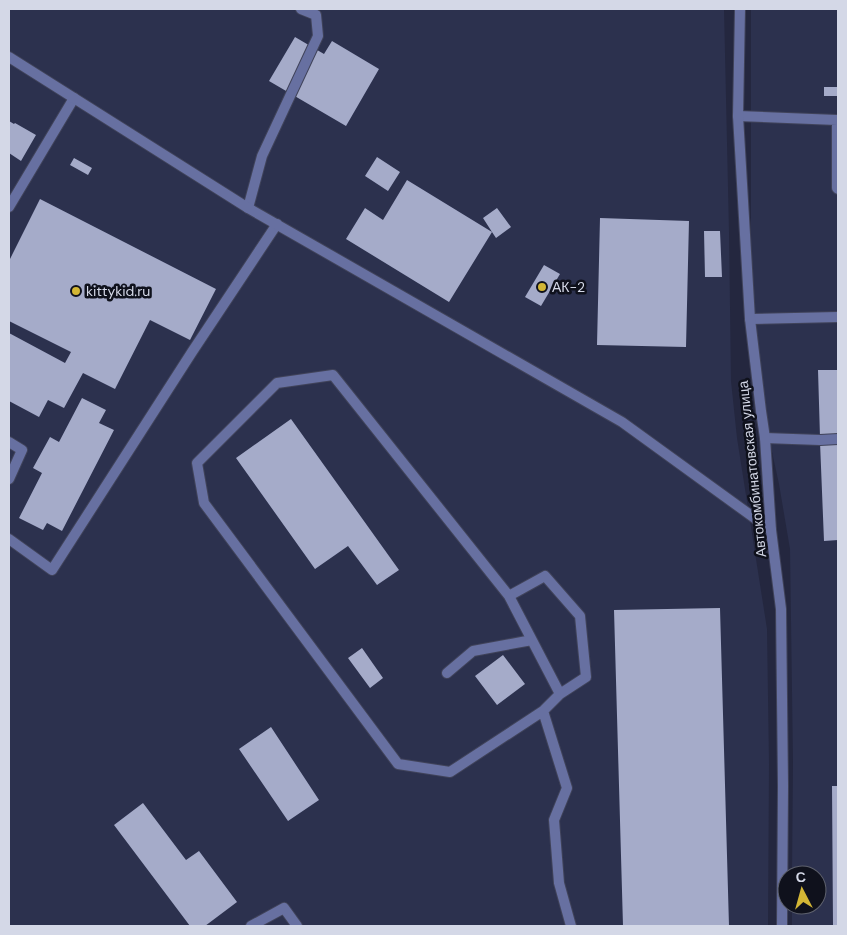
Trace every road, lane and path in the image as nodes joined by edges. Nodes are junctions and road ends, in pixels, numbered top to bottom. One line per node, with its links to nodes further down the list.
1 (301, 9): 9 (street)
2 (740, 9): 5 (street, Автокомбинатовская улица)
3 (9, 57): 4 (street)
4 (74, 98): 8 (street); 9 (street)
5 (738, 116): 6 (street); 12 (street, Автокомбинатовская улица)
6 (838, 120): 7 (street)
7 (838, 189)
8 (9, 207)
9 (248, 208): 10 (street)
10 (277, 224): 17 (street); 18 (street)
11 (838, 317): 12 (street)
12 (750, 319): 13 (street, Автокомбинатовская улица)
13 (765, 438): 14 (street); 17 (street, Автокомбинатовская улица)
14 (838, 439)
15 (9, 442): 16 (street)
16 (9, 479)
17 (771, 530): 27 (street, Автокомбинатовская улица)
18 (9, 540)
19 (509, 596): 20 (street); 22 (street); 23 (street)
20 (532, 640): 21 (street); 22 (street)
21 (447, 674)
22 (560, 694): 23 (street)
23 (543, 711): 26 (street)
24 (251, 926): 25 (street)
25 (297, 926)
26 (571, 926)
27 (782, 926)

